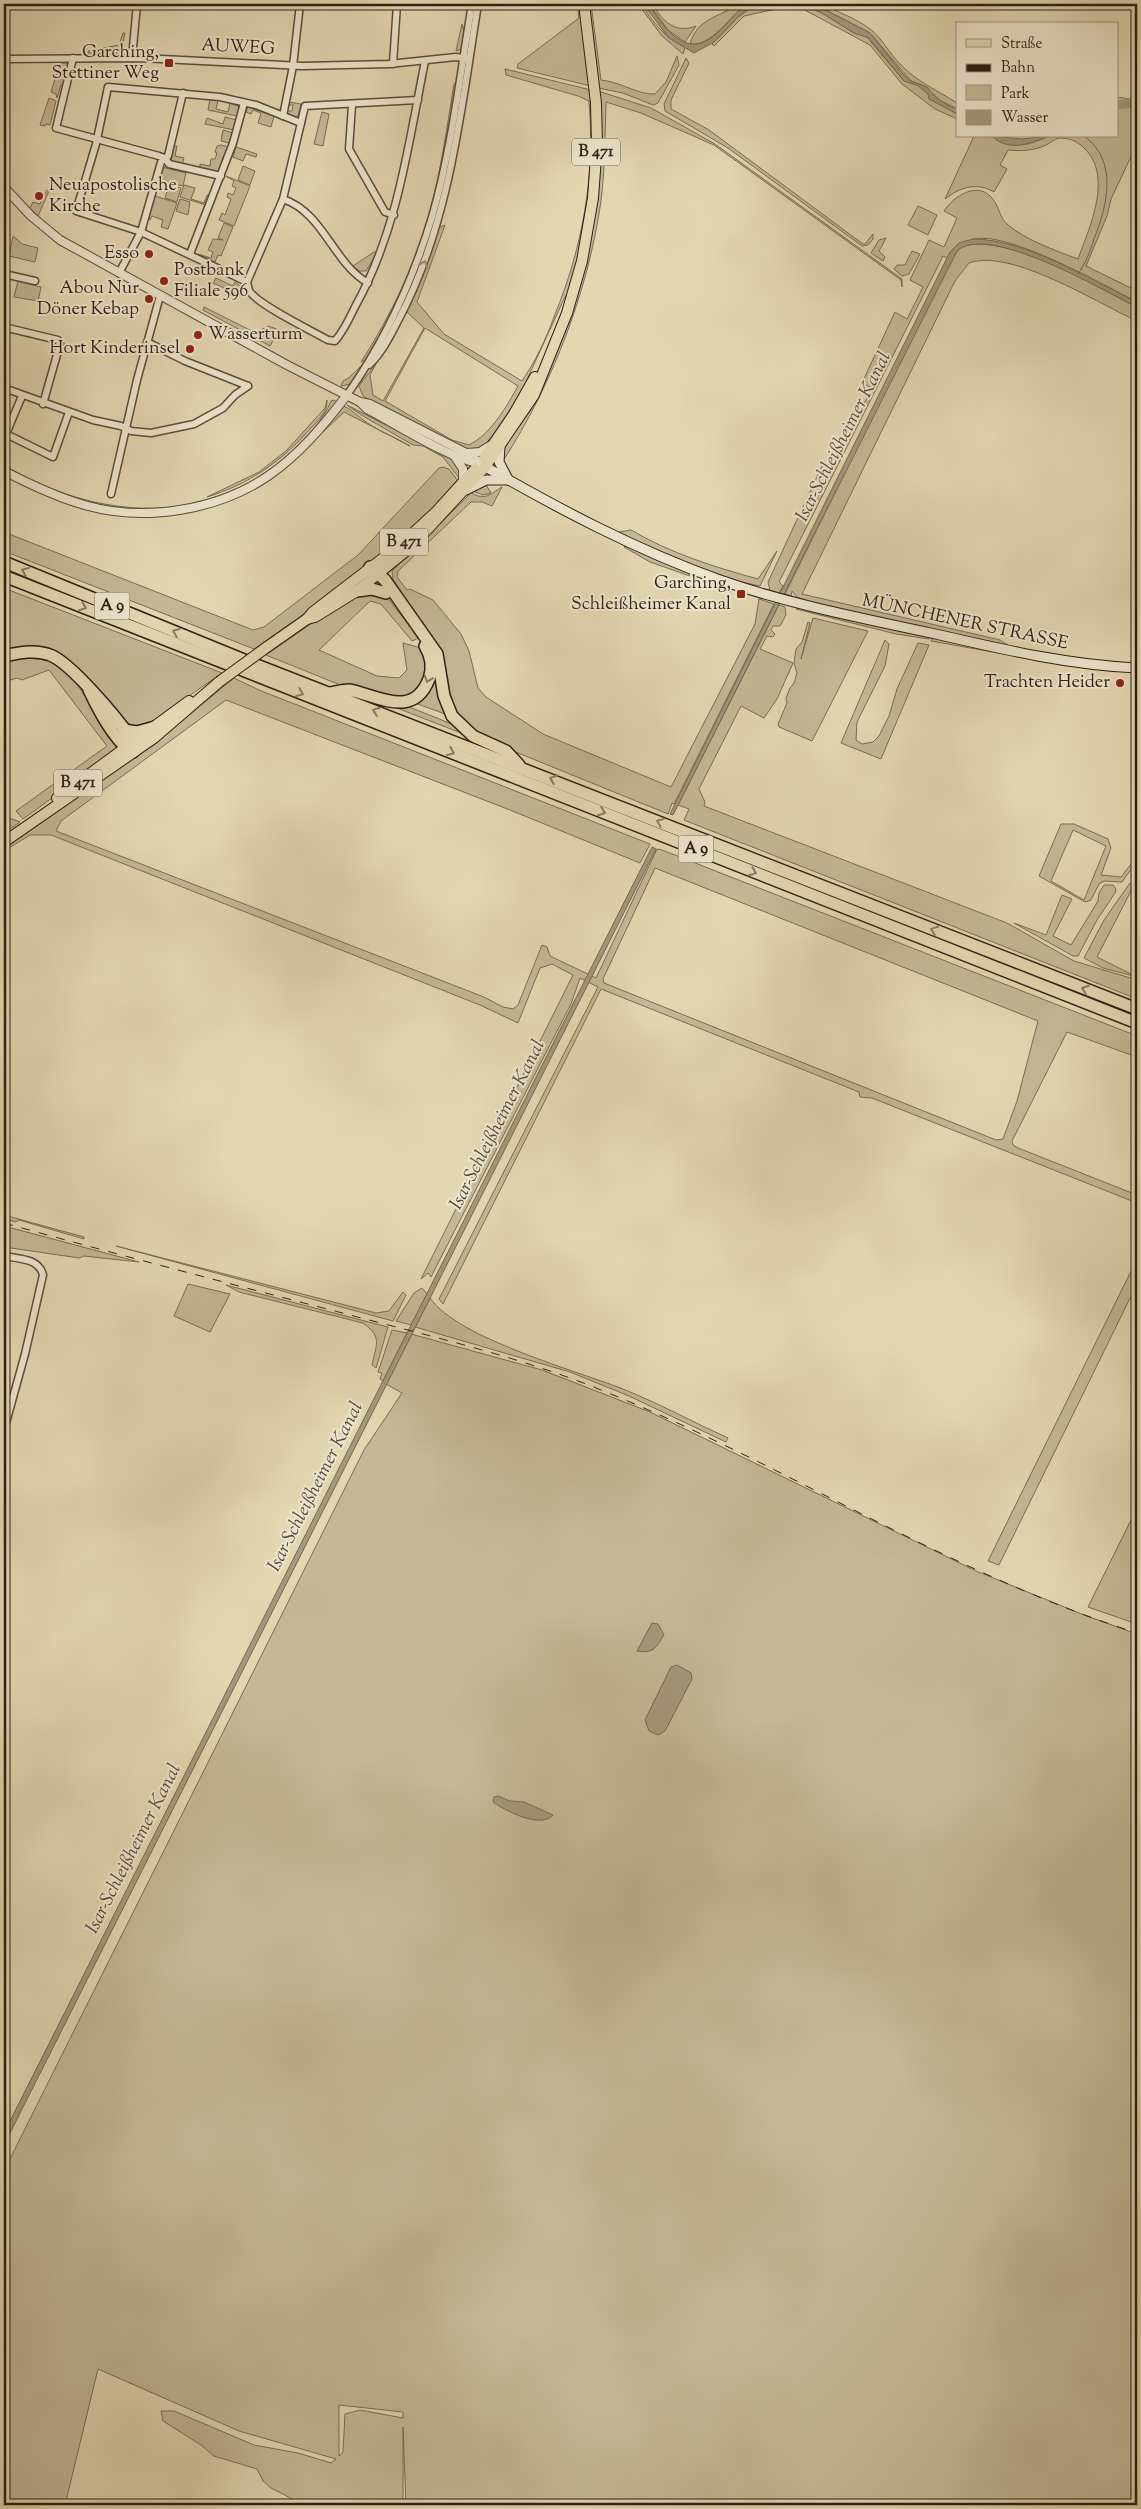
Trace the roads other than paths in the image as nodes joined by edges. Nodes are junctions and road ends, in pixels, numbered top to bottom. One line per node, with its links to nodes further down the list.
1 (137, 4): 8 (street)
2 (300, 4): 13 (street)
3 (397, 4): 12 (street)
4 (472, 4): 9 (street)
5 (478, 4): 9 (street)
6 (584, 4): 46 (main road, B 471)
7 (73, 58): 8 (street, AUWEG); 10 (street, AUWEG); 20 (street)
8 (132, 58): 13 (street, AUWEG)
9 (466, 58): 11 (street, AUWEG); 39 (street)
10 (4, 59)
11 (425, 61): 12 (street, AUWEG); 15 (street)
12 (393, 64): 13 (street, AUWEG)
13 (293, 66): 18 (street)
14 (183, 94): 16 (street); 20 (street); 21 (street)
15 (418, 100): 17 (street); 25 (street)
16 (244, 103): 18 (street); 22 (street)
17 (352, 105): 19 (street); 25 (street)
18 (283, 116): 19 (street)
19 (301, 123): 24 (street)
20 (97, 140): 21 (street); 26 (street)
21 (165, 158): 22 (street); 26 (street)
22 (221, 176): 27 (street)
23 (4, 187): 28 (street)
24 (283, 199): 31 (street); 32 (street)
25 (394, 215): 32 (street)
26 (141, 232): 27 (street); 28 (street)
27 (190, 254): 31 (street)
28 (119, 273): 33 (street)
29 (4, 274): 30 (street)
30 (35, 281)
31 (247, 282): 32 (street)
32 (368, 283)
33 (160, 296): 35 (street); 39 (street)
34 (4, 327): 42 (street)
35 (147, 342): 36 (street); 44 (street)
36 (236, 381): 38 (street); 38 (street)
37 (4, 388): 40 (street)
38 (235, 394): 44 (street)
39 (347, 395): 41 (street); 50 (street)
40 (22, 396): 42 (street); 45 (street)
41 (360, 402): 47 (street); 48 (street)
42 (43, 404): 43 (street)
43 (68, 412): 44 (street); 45 (street)
44 (126, 428): 53 (street)
45 (5, 434)
46 (498, 444): 47 (street); 49 (main road, B 471); 51 (main road)
47 (465, 452): 49 (street)
48 (452, 454): 49 (street); 52 (street)
49 (482, 465): 51 (main road); 52 (main road, B 471)
50 (4, 471)
51 (508, 480): 52 (main road); 63 (main road, MÜNCHENER STRASSE)
52 (464, 486): 55 (main road, B 471)
53 (111, 494)
54 (4, 562): 66 (highway, A 9, one-way to 54)
55 (375, 572): 59 (main road, B 471); 60 (highway); 61 (main road, B 471); 70 (highway)
56 (4, 576): 57 (highway, A 9)
57 (22, 583): 58 (highway); 75 (highway, A 9, one-way to 75)
58 (4, 584)
59 (357, 591): 60 (highway); 61 (main road, B 471)
60 (386, 593): 66 (highway, one-way to 66)
61 (307, 619): 65 (main road, B 471, bridge)
62 (4, 656): 64 (highway)
63 (1137, 668)
64 (89, 690): 68 (highway); 69 (highway)
65 (207, 691): 67 (main road, B 471); 69 (main road, B 471)
66 (330, 693): 70 (highway, A 9, one-way to 66)
67 (155, 727): 68 (highway); 69 (main road, B 471)
68 (124, 730): 69 (highway)
69 (130, 748): 71 (main road, B 471)
70 (520, 767): 74 (highway, A 9, one-way to 70)
71 (22, 826): 72 (main road, B 471); 73 (main road, B 471)
72 (4, 836)
73 (4, 842)
74 (1137, 1009)
75 (1137, 1023)
76 (4, 1256): 77 (street)
77 (4, 1430)

